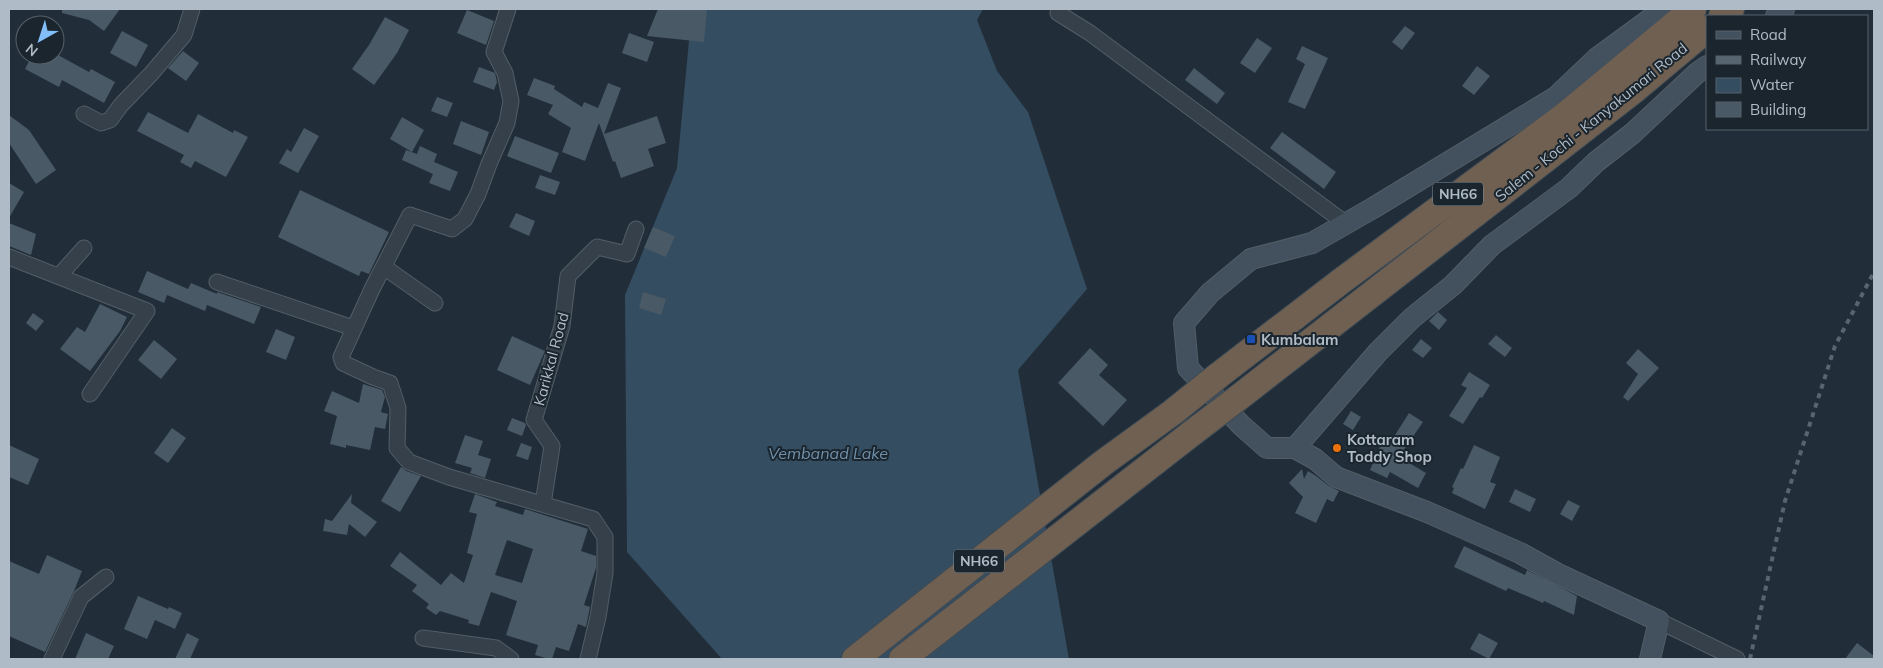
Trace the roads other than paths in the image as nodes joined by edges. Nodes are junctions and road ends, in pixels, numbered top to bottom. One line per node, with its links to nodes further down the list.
1 (192, 9): 8 (street)
2 (508, 9): 13 (street)
3 (1664, 9): 9 (street)
4 (1693, 9): 27 (highway, Salem - Kochi - Kanyakumari Road / NH66, bridge)
5 (1058, 13): 9 (street)
6 (1706, 30): 28 (highway, Salem - Kochi - Kanyakumari Road / NH66, bridge)
7 (1706, 67): 19 (street)
8 (84, 114)
9 (1345, 224): 19 (street)
10 (636, 228): 20 (street, Karikkal Road)
11 (84, 248): 14 (street)
12 (9, 257): 14 (street)
13 (384, 267): 16 (street); 17 (street)
14 (59, 276): 18 (street)
15 (217, 282): 17 (street)
16 (435, 303)
17 (353, 328): 20 (street)
18 (90, 394)
19 (1295, 448): 22 (street)
20 (543, 504): 26 (street)
21 (106, 577): 24 (street)
22 (1660, 621): 29 (street); 30 (street)
23 (423, 638): 25 (street)
24 (52, 659)
25 (511, 659)
26 (588, 659)
27 (855, 659)
28 (902, 659)
29 (1650, 659)
30 (1737, 659)

